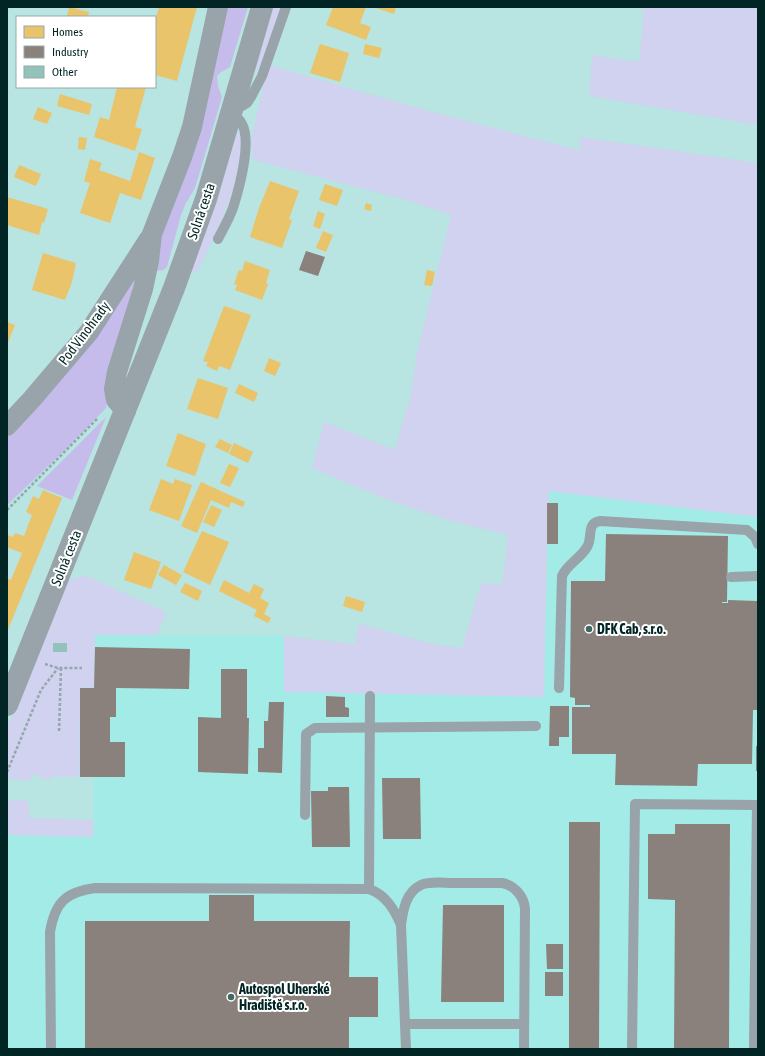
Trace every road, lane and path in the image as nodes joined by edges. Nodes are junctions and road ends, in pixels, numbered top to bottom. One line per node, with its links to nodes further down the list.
1 (218, 7): 5 (street, Solná cesta)
2 (262, 7): 4 (street, Solná cesta)
3 (286, 7): 4 (lane)
4 (232, 112): 6 (lane); 7 (street, Solná cesta)
5 (152, 234): 7 (street, Solná cesta); 8 (street, Pod Vinohrady)
6 (218, 239)
7 (121, 406): 9 (path); 17 (street, Solná cesta)
8 (7, 426)
9 (7, 510)
10 (758, 544): 15 (lane)
11 (758, 576): 12 (lane)
12 (731, 577)
13 (61, 668): 14 (path); 20 (path); 21 (path)
14 (82, 668)
15 (559, 688)
16 (370, 696): 19 (lane)
17 (7, 705)
18 (536, 726): 19 (lane)
19 (369, 727): 23 (lane); 24 (lane)
20 (59, 731)
21 (7, 772)
22 (757, 805): 28 (lane); 32 (lane)
23 (306, 814)
24 (369, 889): 25 (lane); 29 (lane)
25 (401, 925): 26 (lane); 27 (lane)
26 (405, 1024): 27 (lane); 30 (lane)
27 (524, 1024): 31 (lane)
28 (756, 1048)
29 (50, 1049)
30 (406, 1049)
31 (524, 1049)
32 (632, 1049)

